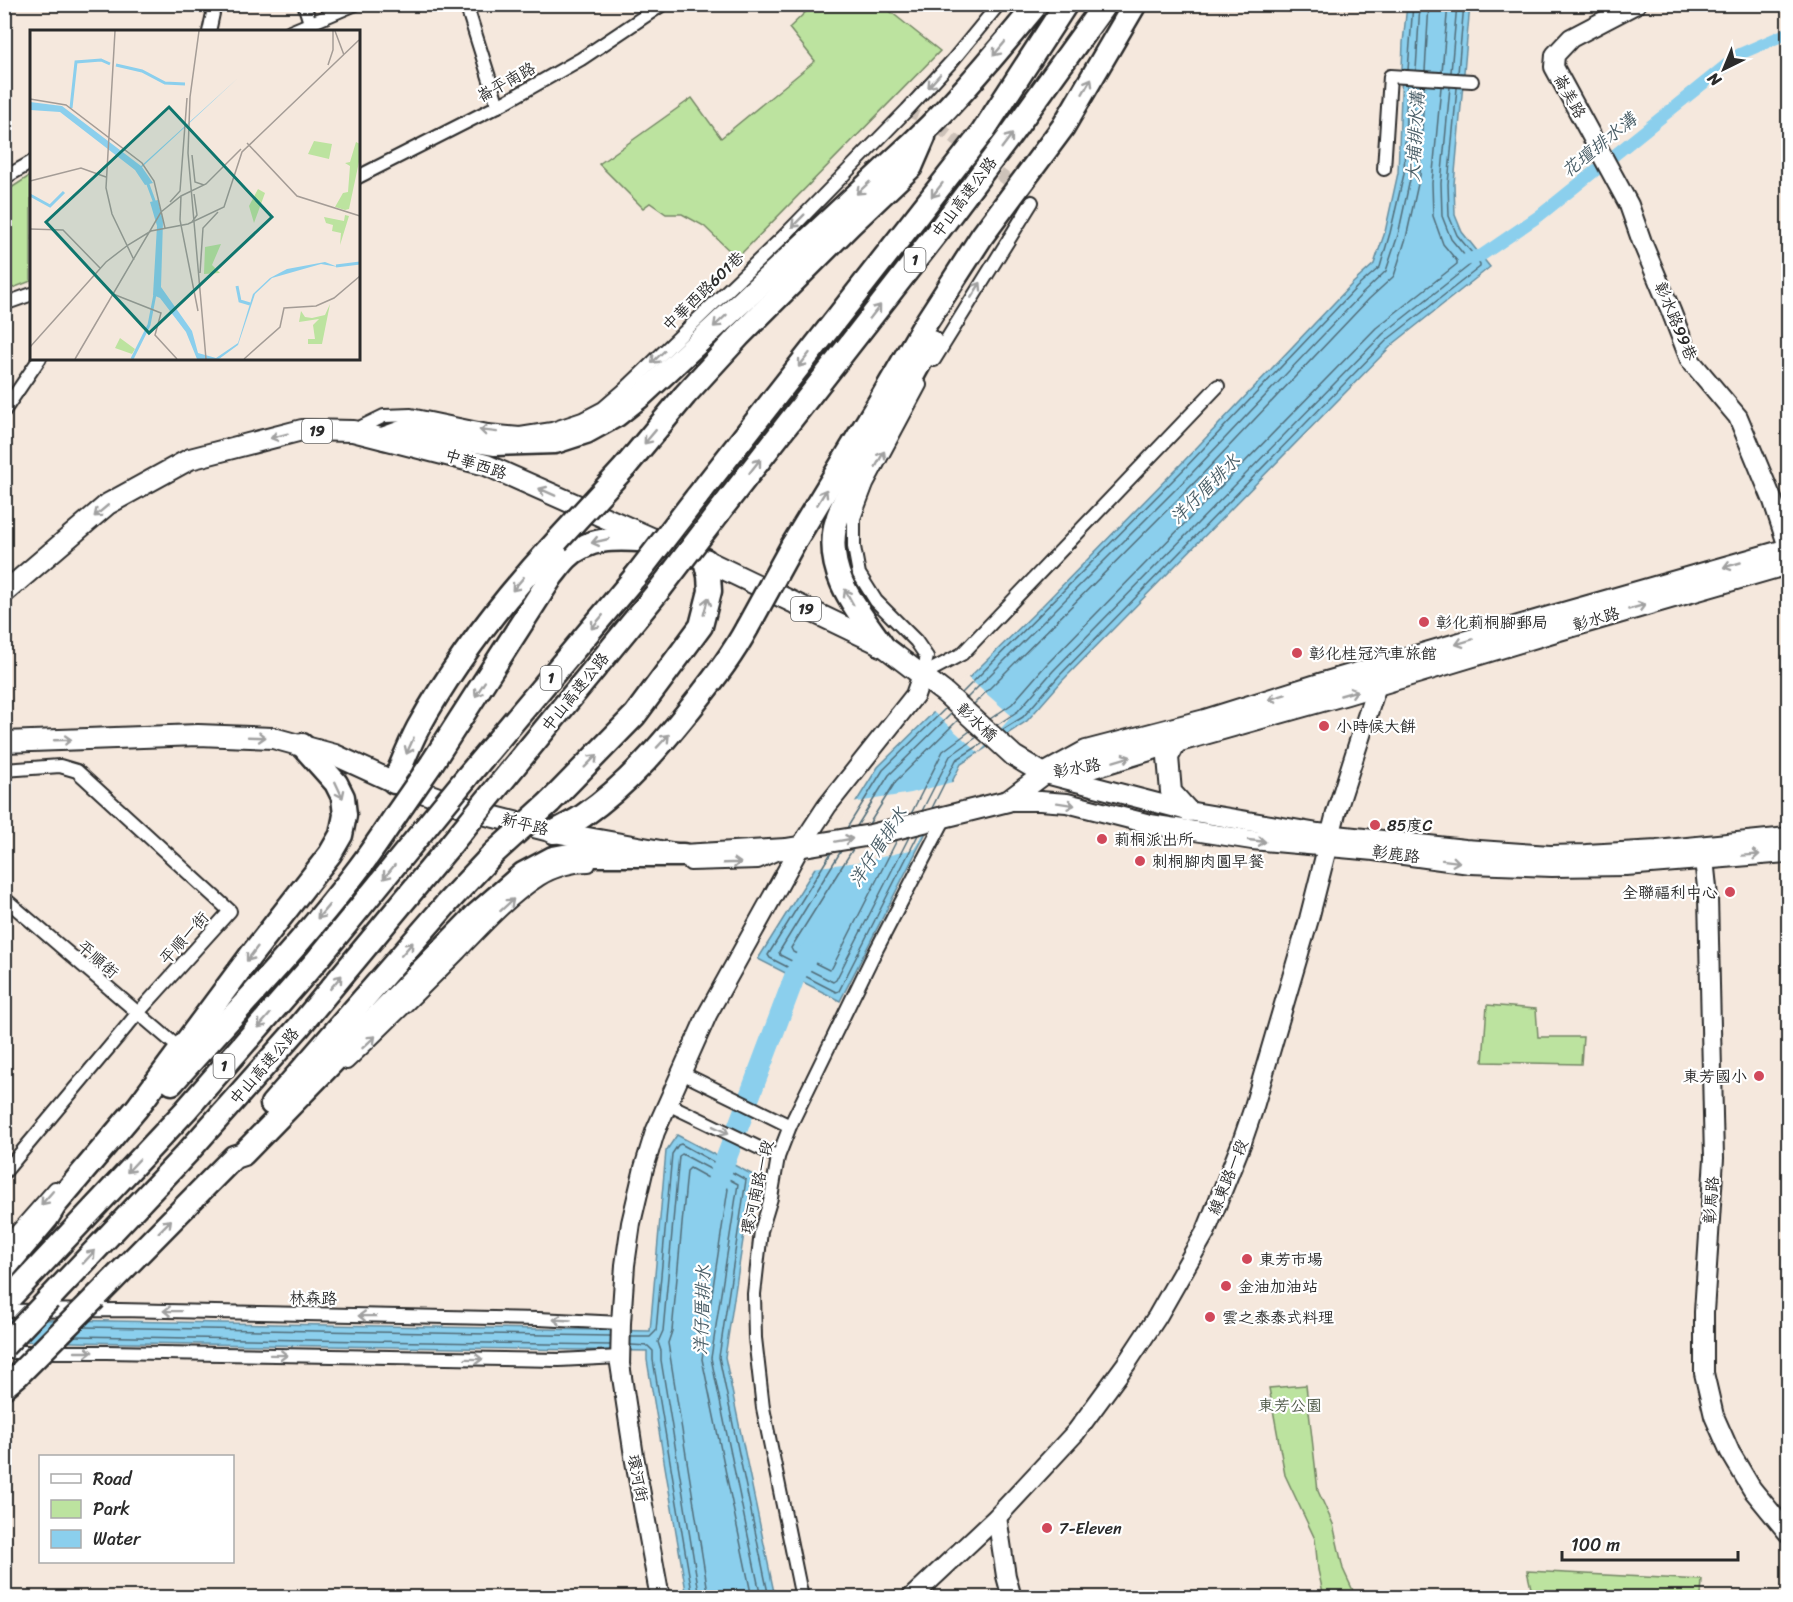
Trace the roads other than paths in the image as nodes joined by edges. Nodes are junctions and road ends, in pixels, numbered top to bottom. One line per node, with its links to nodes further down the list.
1 (215, 4): 13 (street)
2 (304, 4): 12 (street)
3 (356, 4): 12 (street)
4 (466, 4): 15 (street)
5 (663, 4): 15 (street, 崙平南路)
6 (999, 4): 29 (street, 中華西路601巷, one-way to 29)
7 (1037, 4): 17 (highway, one-way to 17)
8 (1066, 4): 70 (highway, 中山高速公路 / 1, one-way to 70, bridge)
9 (1105, 4): 72 (highway, 中山高速公路 / 1, one-way to 9, bridge)
10 (1135, 4): 16 (highway, one-way to 10)
11 (1636, 4): 18 (street, 崙美路)
12 (312, 27)
13 (209, 30)
14 (1469, 81): 20 (street)
15 (498, 106): 21 (street, 崙平南路)
16 (1063, 127): 36 (highway, one-way to 16); 49 (highway, one-way to 16, bridge)
17 (927, 130): 30 (highway, one-way to 30); 45 (highway, one-way to 45, bridge)
18 (1604, 157): 32 (street, 彰水路99巷)
19 (30, 163): 22 (street)
20 (1384, 169)
21 (360, 176)
22 (4, 178)
23 (1032, 202): 37 (street, one-way to 23)
24 (30, 295): 25 (street)
25 (4, 304)
26 (39, 360): 28 (street)
27 (1218, 386): 37 (street)
28 (4, 411)
29 (353, 431): 30 (main road, 中華西路 / 19); 35 (main road, 中華西路 / 19, one-way to 35)
30 (385, 438): 31 (main road, 中華西路 / 19, one-way to 30)
31 (658, 541): 33 (main road, 中華西路 / 19); 67 (highway, one-way to 67, bridge)
32 (1788, 548): 38 (main road, 彰水路, one-way to 38)
33 (705, 560): 36 (main road, 中華西路 / 19); 64 (highway, one-way to 33, bridge)
34 (1788, 564): 38 (main road, 彰水路, one-way to 34)
35 (4, 593)
36 (882, 645): 37 (main road, 中華西路 / 19)
37 (922, 675): 39 (main road, 中華西路 / 19); 52 (street, 環河街)
38 (1378, 676): 41 (main road, 彰水路, one-way to 38); 44 (main road, 彰水路, one-way to 44); 51 (street, 線東路一段)
39 (945, 693): 44 (main road, 彰水橋 / 19)
40 (4, 742): 42 (main road, 新平路, one-way to 42)
41 (1176, 742): 44 (main road, 彰水路, one-way to 41); 47 (main road)
42 (302, 745): 45 (main road, 新平路); 67 (highway, one-way to 67)
43 (4, 770): 57 (street, 平順一街)
44 (1044, 774): 46 (main road, 新平路); 47 (street, 彰鹿路)
45 (394, 782): 49 (main road, 新平路)
46 (1008, 801): 48 (main road, 新平路); 51 (street, 彰鹿路, one-way to 51)
47 (1188, 811): 51 (street, 彰鹿路)
48 (946, 816): 52 (main road, 新平路, one-way to 48); 62 (street, 環河南路一段)
49 (554, 832): 55 (main road, 新平路)
50 (1788, 837): 53 (street, 彰鹿路)
51 (1330, 840): 53 (street, 彰鹿路); 76 (street, 線東路一段)
52 (793, 848): 55 (main road, 新平路); 60 (street, 環河街); 63 (street, one-way to 52)
53 (1699, 853): 54 (street, 彰鹿路, one-way to 54); 77 (street, 彰馬路)
54 (1788, 853)
55 (683, 855): 64 (highway)
56 (6, 904): 57 (street, 平順街)
57 (137, 1014): 58 (street, 平順街); 66 (street, 平順一街)
58 (172, 1042)
59 (163, 1055): 68 (street, one-way to 68)
60 (682, 1073): 61 (street, 環河街); 62 (street)
61 (668, 1104): 65 (street, one-way to 65); 71 (street, 環河街)
62 (790, 1126): 65 (street, 環河南路一段)
63 (267, 1142)
64 (234, 1157): 75 (highway, one-way to 64, bridge)
65 (778, 1157): 79 (street, 環河南路一段)
66 (4, 1173)
67 (47, 1218): 69 (highway)
68 (4, 1246)
69 (4, 1269)
70 (7, 1304): 71 (street, 林森路, one-way to 70)
71 (621, 1323): 74 (street, 環河街)
72 (4, 1346)
73 (4, 1352): 74 (street, one-way to 74)
74 (620, 1357): 78 (street, 環河街)
75 (11, 1381)
76 (997, 1517): 80 (street, 線東路一段); 81 (street)
77 (1788, 1533)
78 (660, 1598)
79 (802, 1598)
80 (911, 1598)
81 (1012, 1598)

